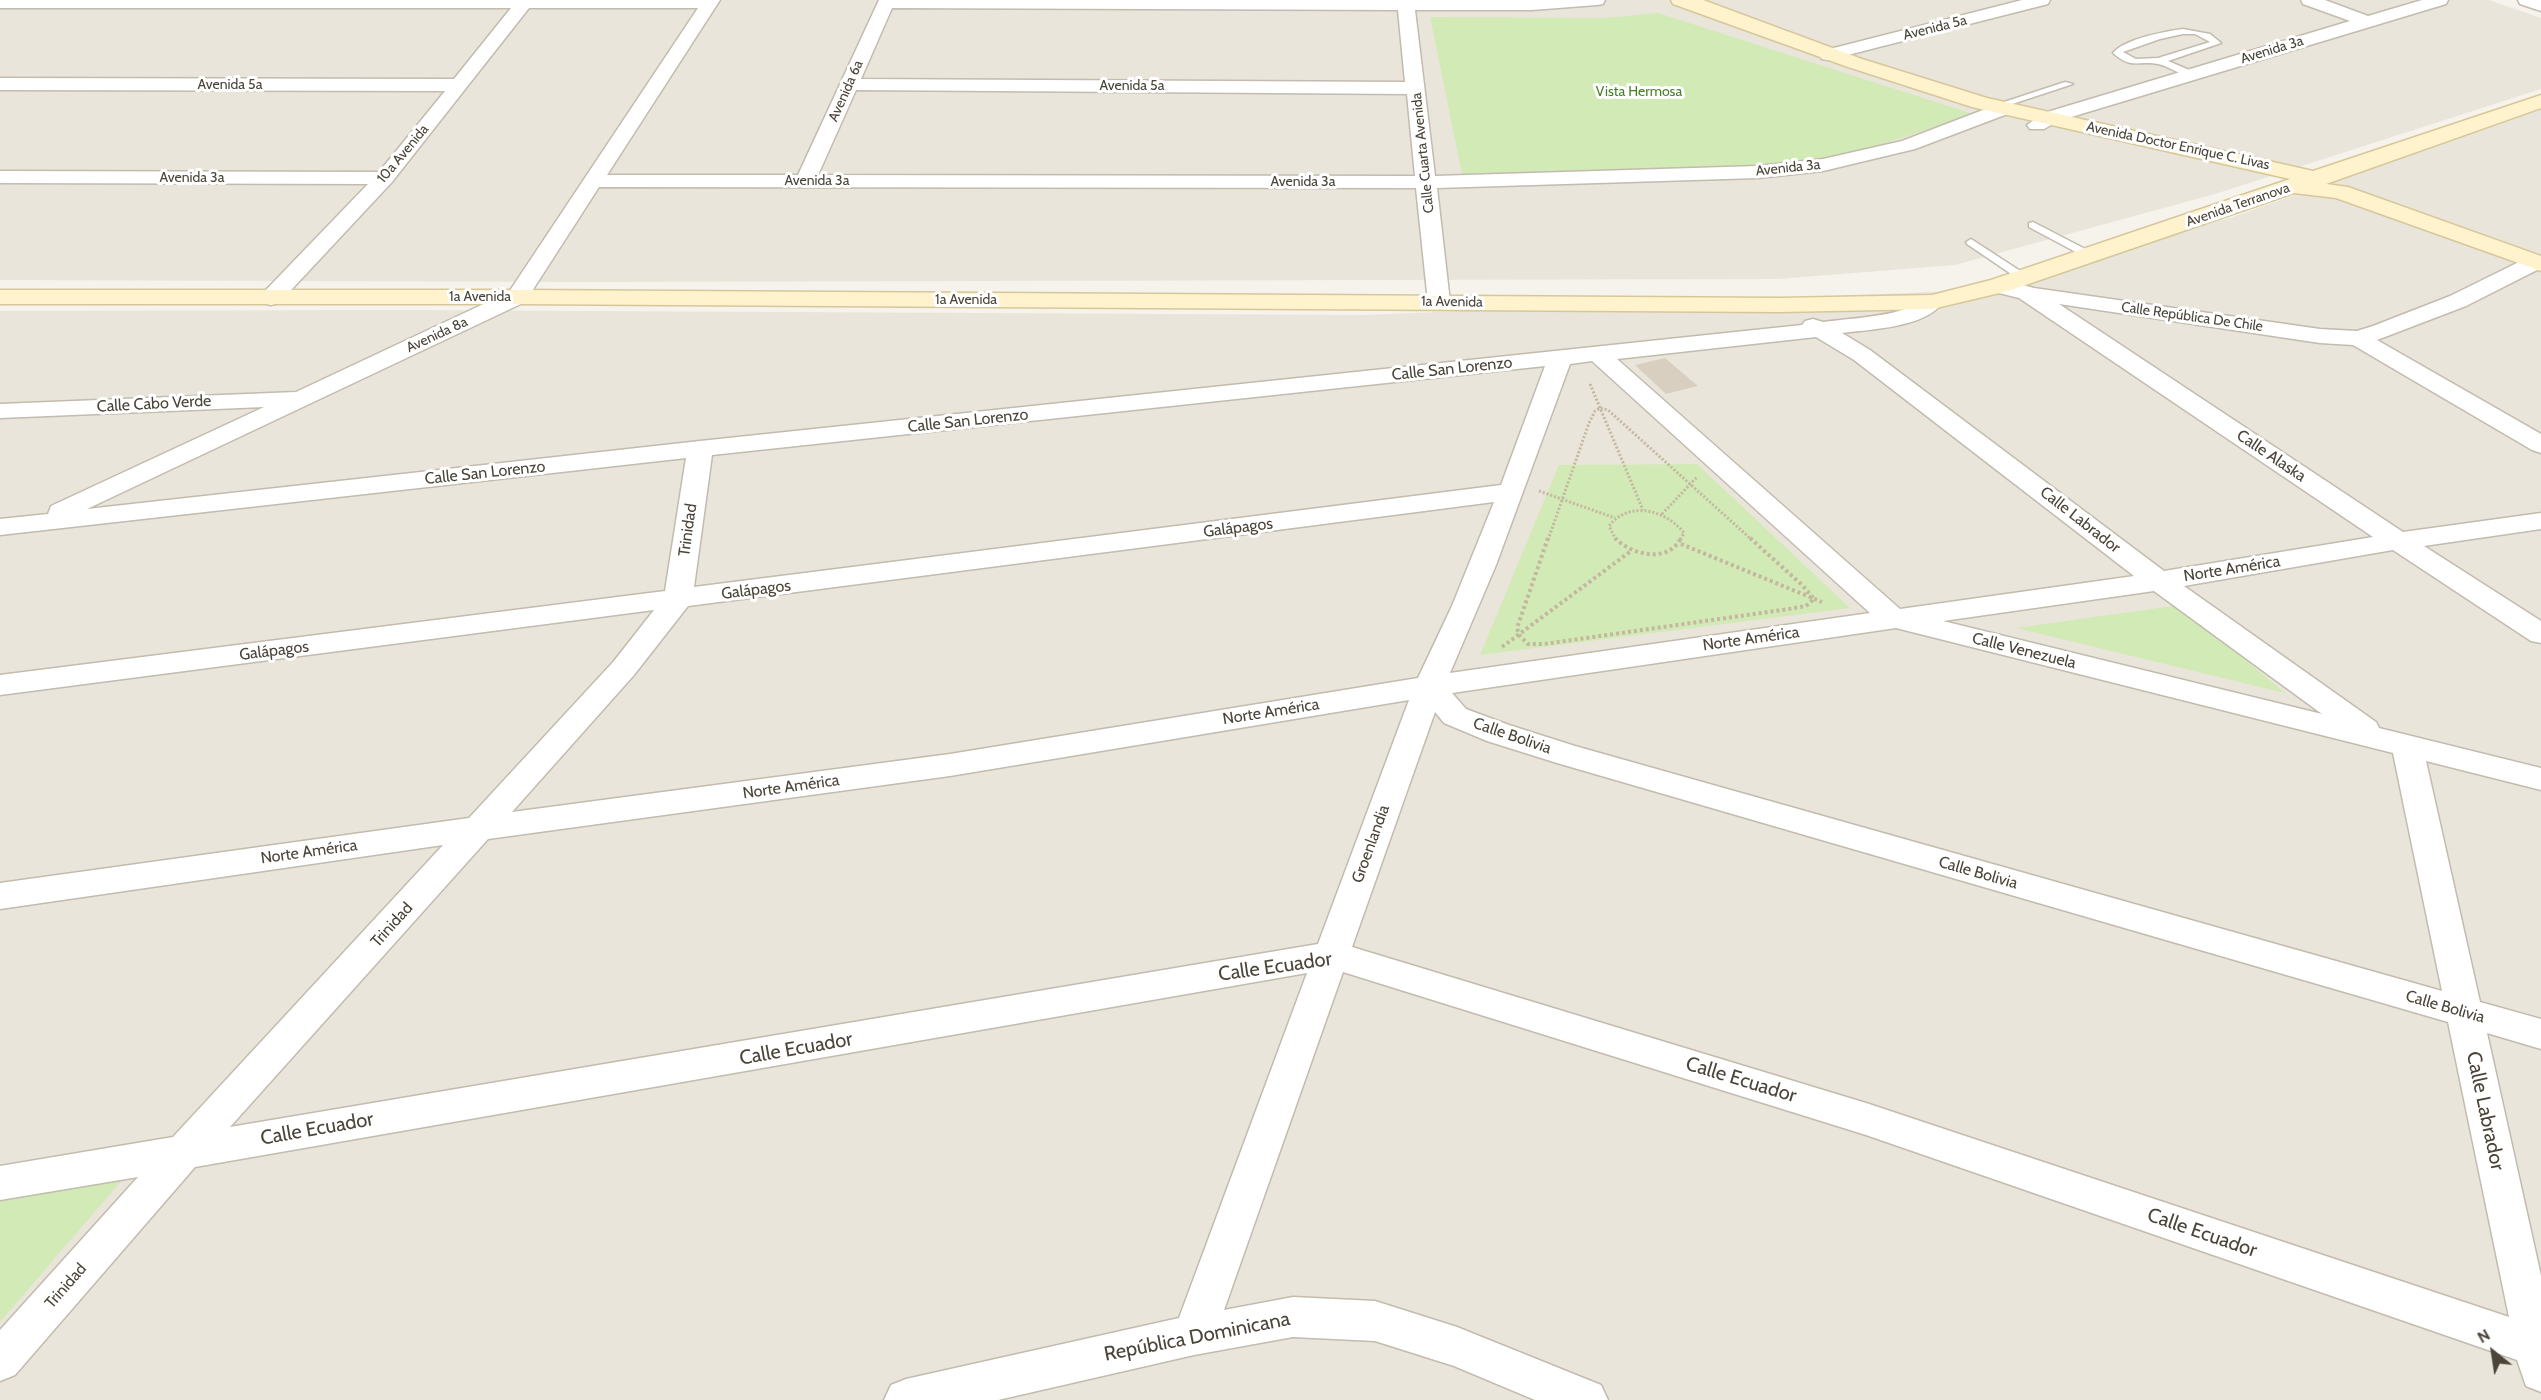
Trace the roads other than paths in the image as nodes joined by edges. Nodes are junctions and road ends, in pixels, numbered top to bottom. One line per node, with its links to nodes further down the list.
1 (1597, 0): 11 (street)
2 (2042, 0): 14 (street, Avenida 5a)
3 (2309, 0): 13 (street)
4 (2440, 0): 13 (street, Avenida 3a)
5 (2526, 0): 12 (street)
6 (711, 1): 8 (street); 28 (street)
7 (1689, 1): 14 (street, Avenida Doctor Enrique C. Livas)
8 (525, 2): 10 (street); 20 (street, 10a Avenida)
9 (887, 2): 11 (street); 18 (street, Avenida 6a)
10 (0, 3)
11 (1406, 4): 21 (street, Calle Cuarta Avenida)
12 (2541, 6)
13 (2365, 21): 16 (street, Avenida 3a)
14 (1828, 55): 23 (street, Avenida Doctor Enrique C. Livas)
15 (2159, 61): 15 (lane); 16 (lane)
16 (2191, 74): 24 (street, Avenida 3a)
17 (0, 84): 20 (street, Avenida 5a)
18 (849, 84): 21 (street, Avenida 5a); 29 (street, Avenida 6a)
19 (2068, 84): 23 (lane)
20 (460, 85): 27 (street, 10a Avenida)
21 (1416, 88): 30 (street, Calle Cuarta Avenida)
22 (2541, 101): 26 (street, Avenida Terranova)
23 (2003, 109): 24 (street, Avenida Doctor Enrique C. Livas); 30 (street, Avenida 3a)
24 (2044, 121): 26 (street, Avenida Doctor Enrique C. Livas); 31 (street, Avenida Doctor Enrique C. Livas)
25 (0, 177): 27 (street, Avenida 3a)
26 (2315, 177): 31 (street, Avenida Terranova); 32 (street, Avenida Doctor Enrique C. Livas)
27 (385, 178): 40 (street, 10a Avenida)
28 (593, 181): 29 (street, Avenida 3a); 39 (street)
29 (805, 181): 30 (street, Avenida 3a)
30 (1426, 182): 41 (street, Calle Cuarta Avenida)
31 (2292, 186): 32 (street, Avenida Doctor Enrique C. Livas); 35 (street, Avenida Terranova)
32 (2340, 192): 36 (street, Avenida Doctor Enrique C. Livas)
33 (2033, 225): 35 (lane)
34 (1971, 242): 37 (lane)
35 (2089, 255): 37 (street, Avenida Terranova)
36 (2539, 263): 45 (street, Calle República De Chile)
37 (2025, 285): 42 (street, Avenida Terranova); 45 (street, Calle República De Chile); 55 (street, Calle Alaska)
38 (0, 297): 40 (street, 1a Avenida)
39 (517, 297): 40 (street, 1a Avenida); 41 (street, 1a Avenida); 47 (street, Avenida 8a)
40 (271, 298)
41 (1439, 302): 43 (street, 1a Avenida)
42 (1932, 302): 43 (street, 1a Avenida); 44 (street, Calle San Lorenzo)
43 (1780, 305): 44 (street, Calle Labrador)
44 (1819, 330): 46 (street, Calle San Lorenzo); 56 (street, Calle Labrador)
45 (2358, 338): 49 (street, Calle República De Chile)
46 (1578, 356): 50 (street, Calle San Lorenzo); 51 (street, Groenlandia); 58 (street, Calle Venezuela)
47 (307, 397): 48 (street, Calle Cabo Verde); 53 (street, Avenida 8a)
48 (0, 411)
49 (2541, 445)
50 (700, 449): 53 (street, Calle San Lorenzo); 57 (street, Trinidad)
51 (1513, 488): 57 (street, Galápagos); 61 (street, Groenlandia)
52 (2541, 521): 55 (street, Norte América)
53 (36, 523): 54 (street, Calle San Lorenzo)
54 (0, 527)
55 (2398, 541): 56 (street, Norte América); 59 (street, Calle Alaska)
56 (2159, 581): 58 (street, Norte América); 62 (street, Calle Labrador)
57 (678, 600): 60 (street, Galápagos); 64 (street, Trinidad)
58 (1880, 620): 61 (street, Norte América); 62 (street, Calle Venezuela)
59 (2541, 634)
60 (0, 686)
61 (1428, 686): 64 (street, Norte América); 66 (street, Groenlandia); 67 (street, Calle Bolivia)
62 (2392, 743): 63 (street, Calle Venezuela); 67 (street, Calle Labrador)
63 (2541, 779)
64 (481, 828): 65 (street, Norte América); 69 (street, Trinidad)
65 (0, 896)
66 (1332, 955): 69 (street, Calle Ecuador); 71 (street, Groenlandia); 72 (street, Calle Ecuador)
67 (2464, 1013): 68 (street, Calle Bolivia); 72 (street, Calle Labrador)
68 (2541, 1034)
69 (185, 1151): 70 (street, Calle Ecuador); 73 (street, Trinidad)
70 (0, 1183)
71 (1194, 1335): 74 (street, República Dominicana); 75 (street, República Dominicana)
72 (2539, 1355)
73 (0, 1361)
74 (906, 1400)
75 (1586, 1400)

